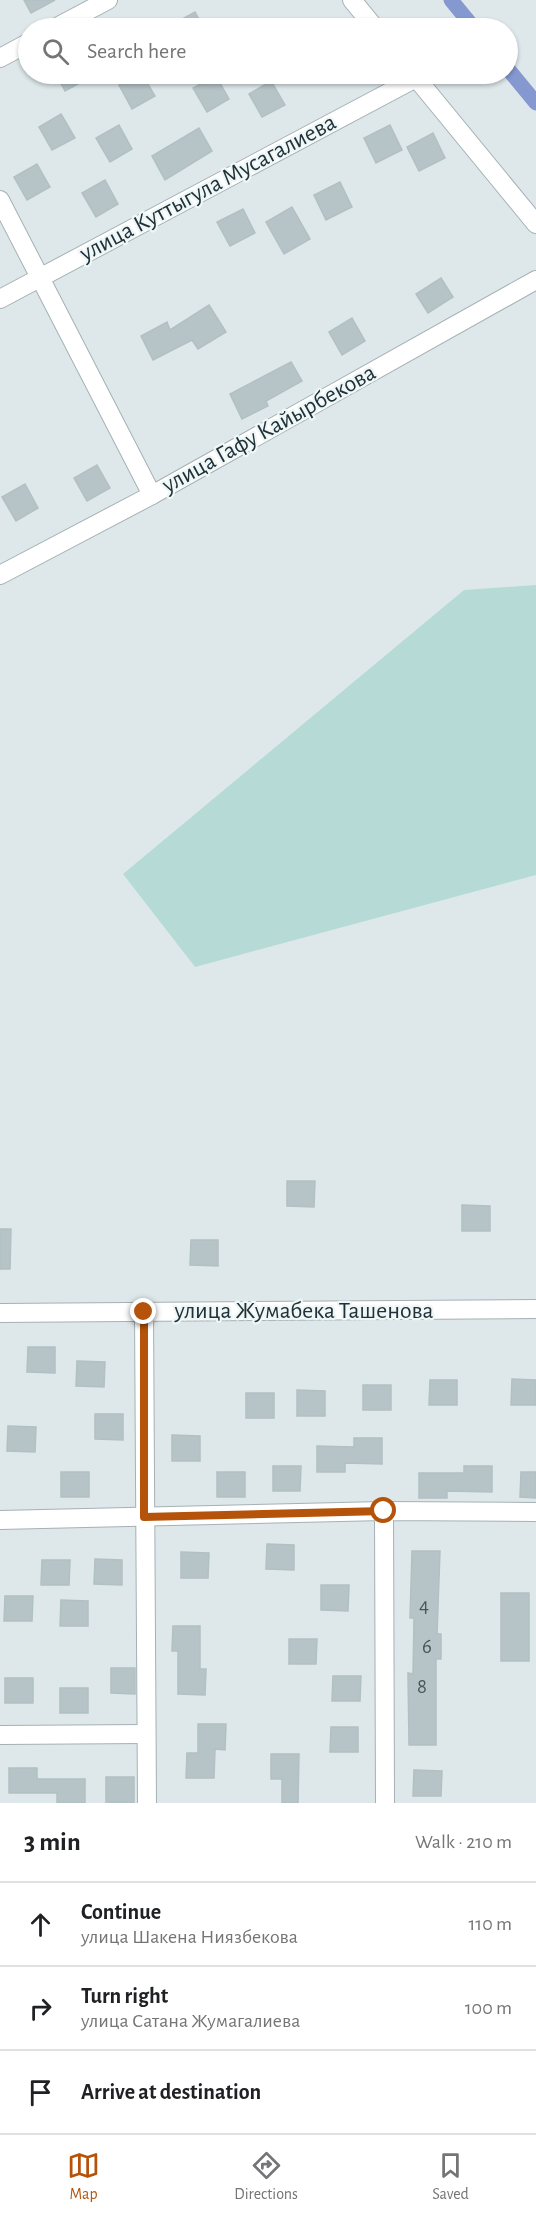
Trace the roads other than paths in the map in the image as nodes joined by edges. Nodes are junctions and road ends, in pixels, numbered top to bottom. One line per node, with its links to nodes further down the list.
1 (108, 0): 3 (street)
2 (352, 0): 4 (street)
3 (75, 18)
4 (367, 18)
5 (18, 48): 6 (street)
6 (0, 58)
7 (399, 84): 11 (street, улица Куттыгула Мусагалиева)
8 (421, 84): 10 (street)
9 (0, 200): 11 (street)
10 (536, 224)
11 (41, 276): 13 (street, улица Куттыгула Мусагалиева); 14 (street)
12 (536, 280): 14 (street, улица Гафу Кайырбекова)
13 (0, 299)
14 (152, 495): 15 (street, улица Гафу Кайырбекова)
15 (0, 575)
16 (536, 1309): 17 (street, улица Жумабека Ташенова)
17 (144, 1312): 18 (street, улица Жумабека Ташенова); 21 (street)
18 (0, 1313)
19 (384, 1511): 20 (street); 21 (street); 26 (street)
20 (536, 1512)
21 (144, 1517): 22 (street); 23 (street)
22 (0, 1520)
23 (146, 1734): 24 (street); 25 (street)
24 (0, 1736)
25 (147, 1803)
26 (385, 1803)

